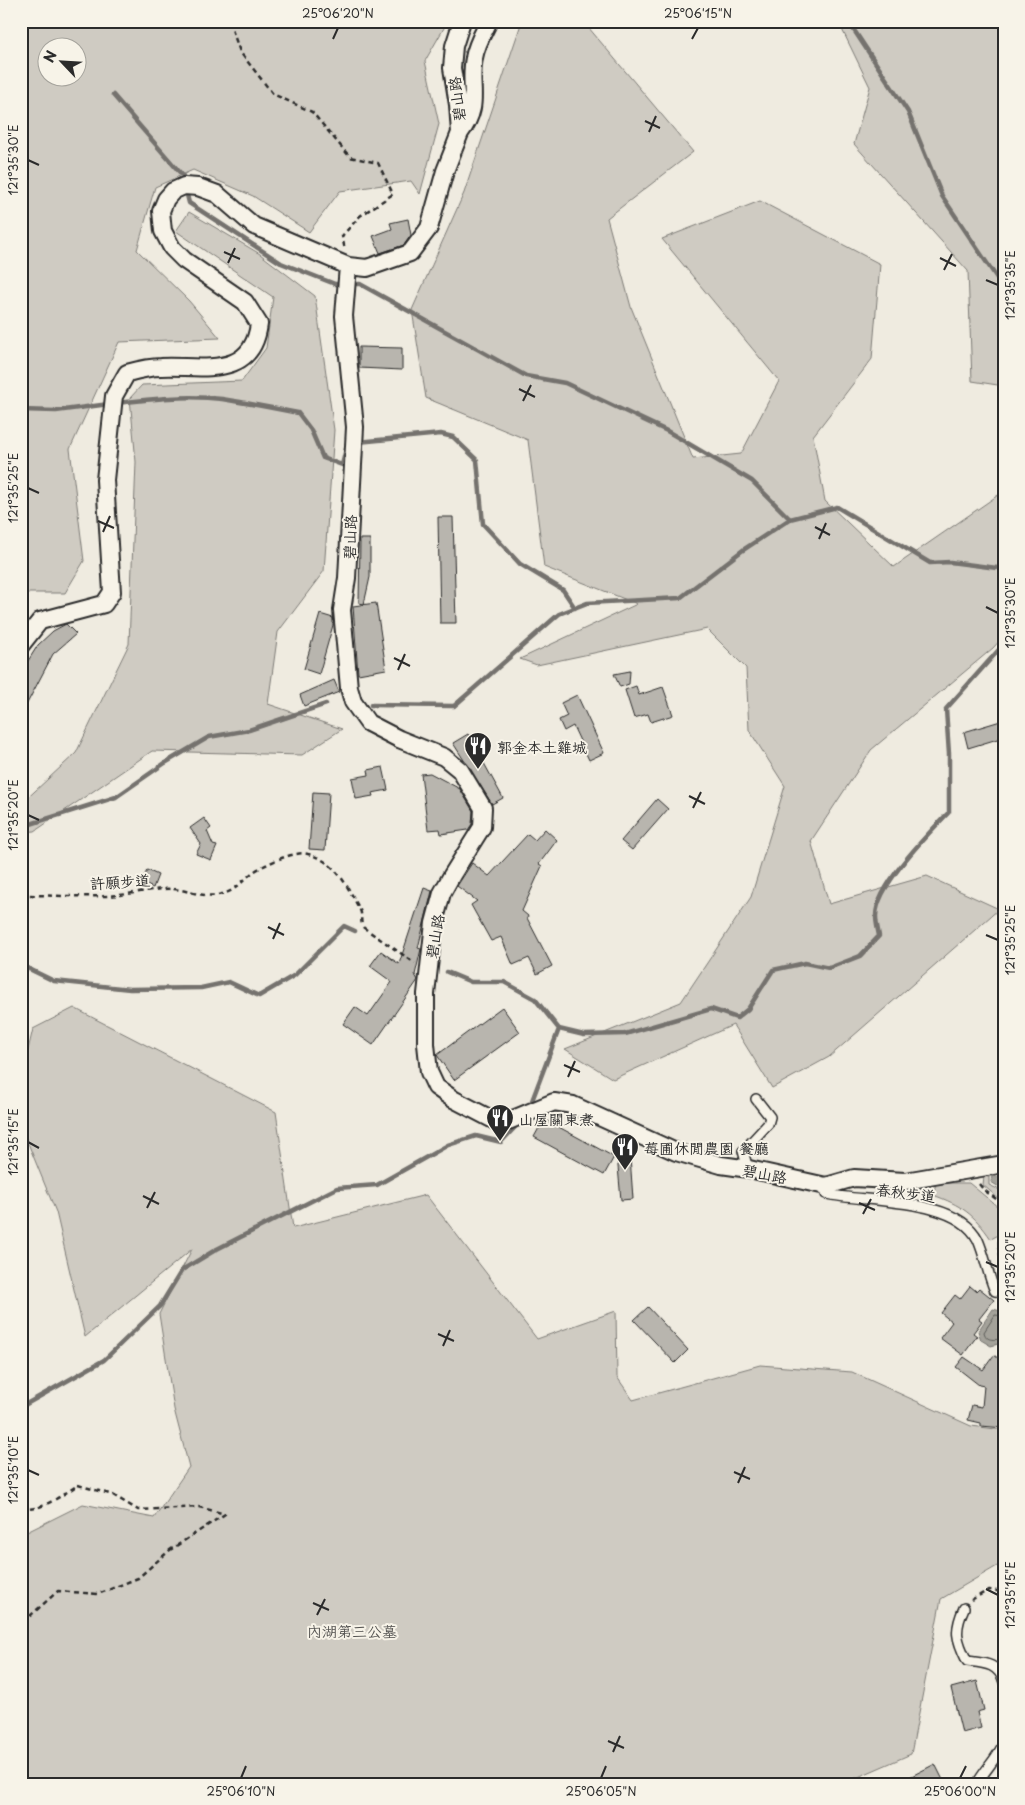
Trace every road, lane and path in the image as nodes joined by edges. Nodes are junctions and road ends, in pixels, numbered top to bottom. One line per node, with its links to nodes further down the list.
1 (229, 21): 5 (path)
2 (462, 21): 4 (street, 碧山路)
3 (489, 21): 4 (street)
4 (460, 133): 5 (street, 碧山路)
5 (348, 266): 6 (street, 碧山路); 8 (street, 碧山路)
6 (21, 645)
7 (21, 895): 8 (path, 許願步道)
8 (428, 971): 11 (street, 碧山路)
9 (756, 1099): 11 (lane)
10 (1004, 1164): 12 (street, 碧山路)
11 (748, 1169): 13 (street, 碧山路)
12 (978, 1170): 13 (street, 碧山路); 14 (path)
13 (826, 1186): 15 (lane, 春秋步道)
14 (1004, 1205)
15 (1004, 1292)
16 (21, 1508): 19 (path)
17 (1004, 1592): 18 (path)
18 (964, 1608): 20 (lane)
19 (21, 1624)
20 (1004, 1682)
21 (1004, 1742): 22 (lane)
22 (977, 1784)

